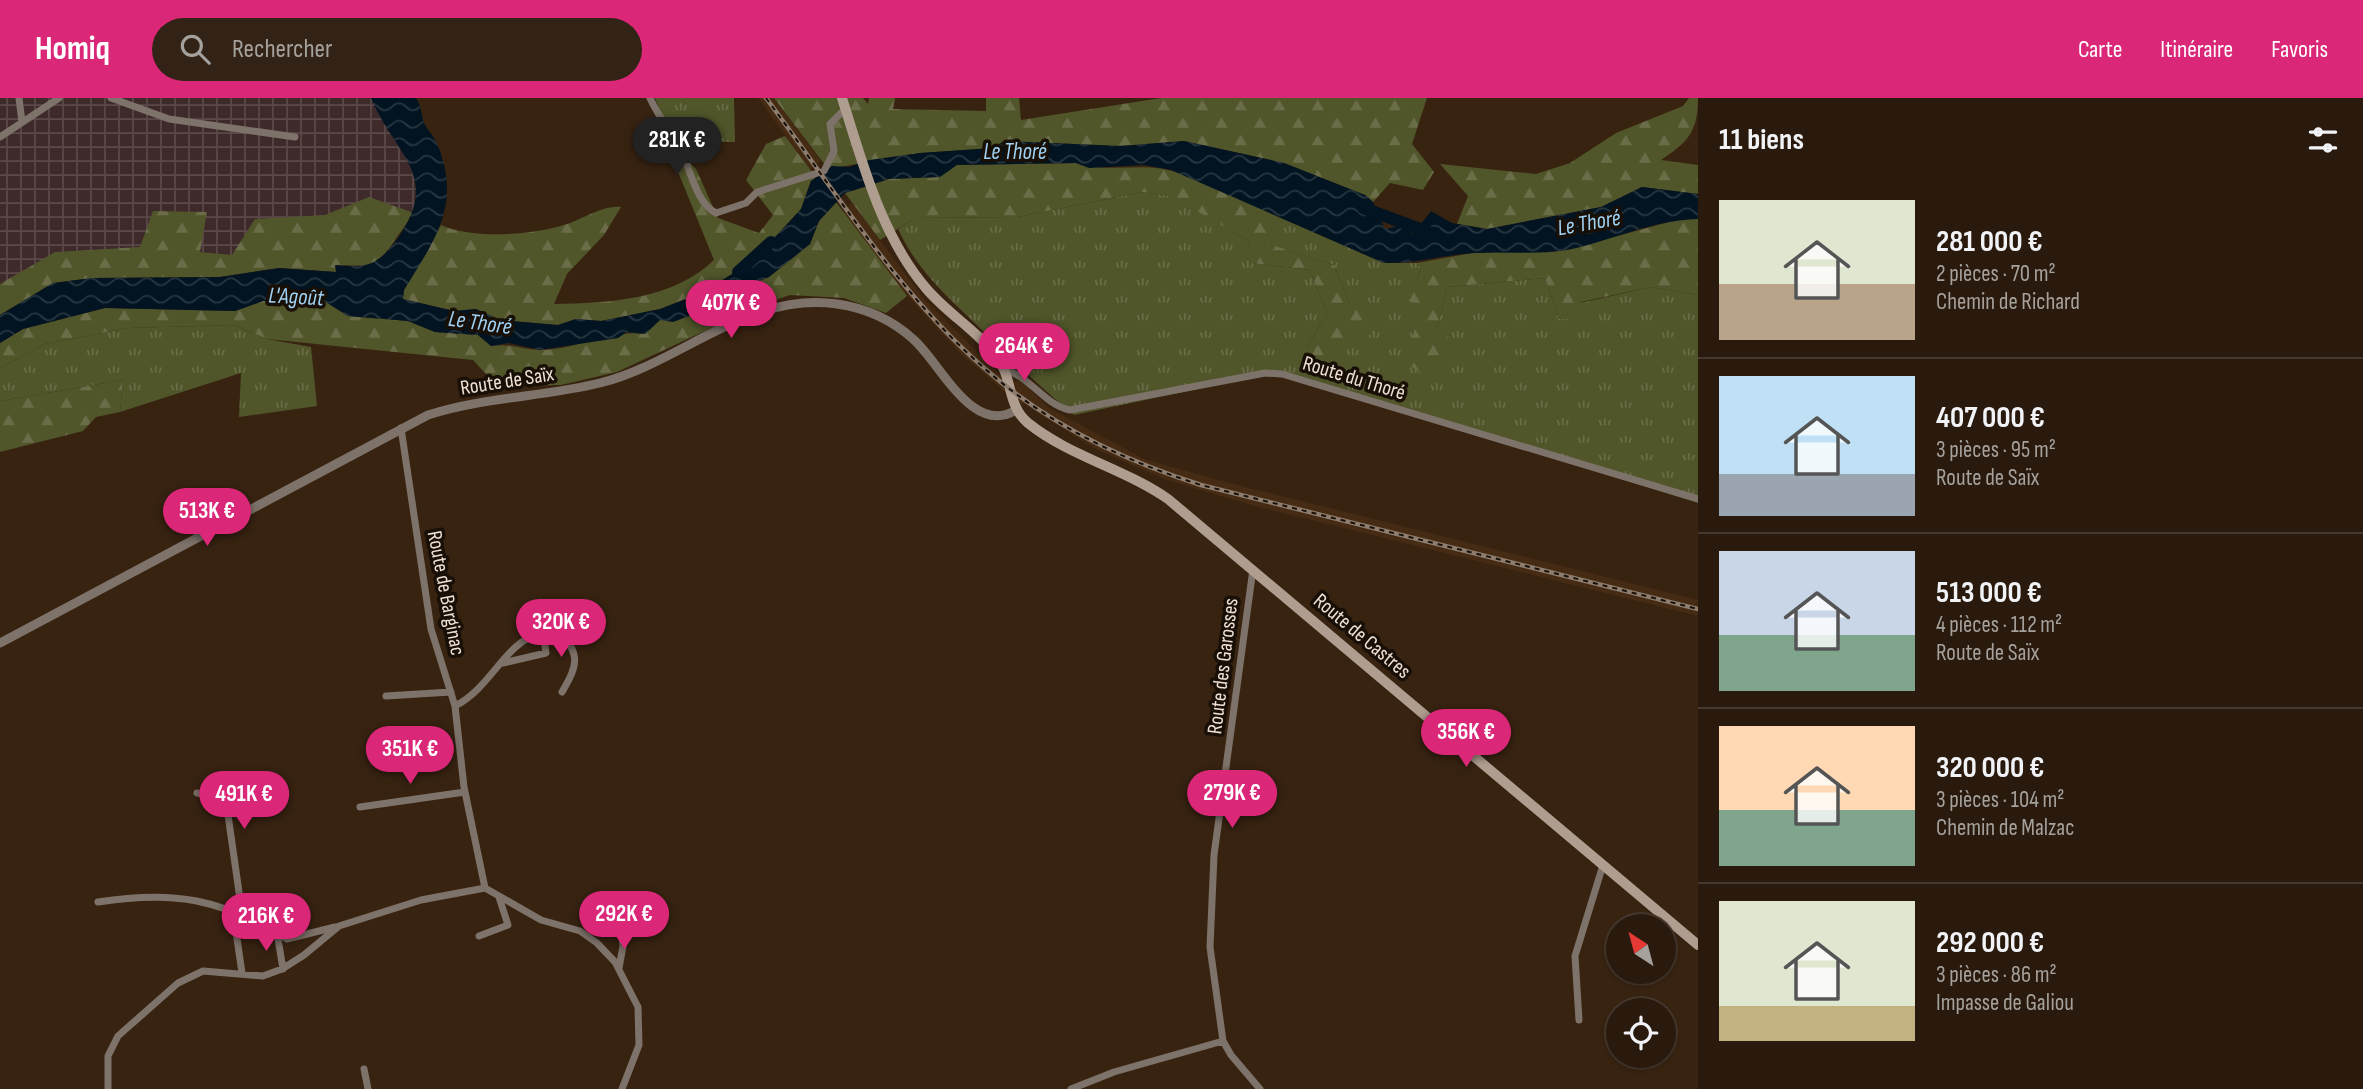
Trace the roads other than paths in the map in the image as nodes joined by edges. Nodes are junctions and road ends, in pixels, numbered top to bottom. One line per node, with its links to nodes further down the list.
1 (19, 98): 7 (street)
2 (59, 98): 7 (street)
3 (111, 98): 9 (street)
4 (650, 98): 6 (street)
5 (842, 98): 6 (main road)
6 (845, 109): 10 (main road)
7 (22, 122): 8 (street)
8 (0, 137)
9 (295, 137)
10 (1004, 369): 11 (main road); 13 (street, Route du Thoré)
11 (1016, 410): 12 (street, Route de Saïx); 14 (main road, Route de Castres)
12 (401, 428): 16 (street, Route de Saïx); 18 (street, Route de Barginac)
13 (1698, 499)
14 (1253, 569): 25 (main road, Route de Castres); 40 (street, Route des Garosses)
15 (539, 634): 17 (street); 17 (street); 19 (street)
16 (0, 643)
17 (503, 663): 21 (street)
18 (451, 692): 20 (street); 21 (street, Route de Barginac)
19 (562, 692)
20 (386, 696)
21 (455, 706): 22 (street, Route de Barginac)
22 (465, 792): 24 (street); 26 (street, Route de Barginac)
23 (197, 793): 31 (street)
24 (359, 807)
25 (1603, 865): 35 (main road, Route de Castres); 39 (street)
26 (485, 888): 27 (street); 32 (street)
27 (499, 896): 34 (street); 37 (street)
28 (618, 898): 37 (street)
29 (98, 902): 30 (street)
30 (233, 911): 31 (street); 38 (street)
31 (242, 913): 33 (street)
32 (339, 926): 33 (street); 36 (street)
33 (277, 933): 36 (street)
34 (479, 936)
35 (1698, 946)
36 (284, 968): 38 (street)
37 (618, 969): 44 (street)
38 (242, 973): 42 (street)
39 (1578, 1020)
40 (1223, 1041): 45 (street); 46 (street, Route des Garosses)
41 (365, 1069): 43 (street)
42 (108, 1089)
43 (368, 1089)
44 (622, 1089)
45 (1071, 1089)
46 (1260, 1089)

